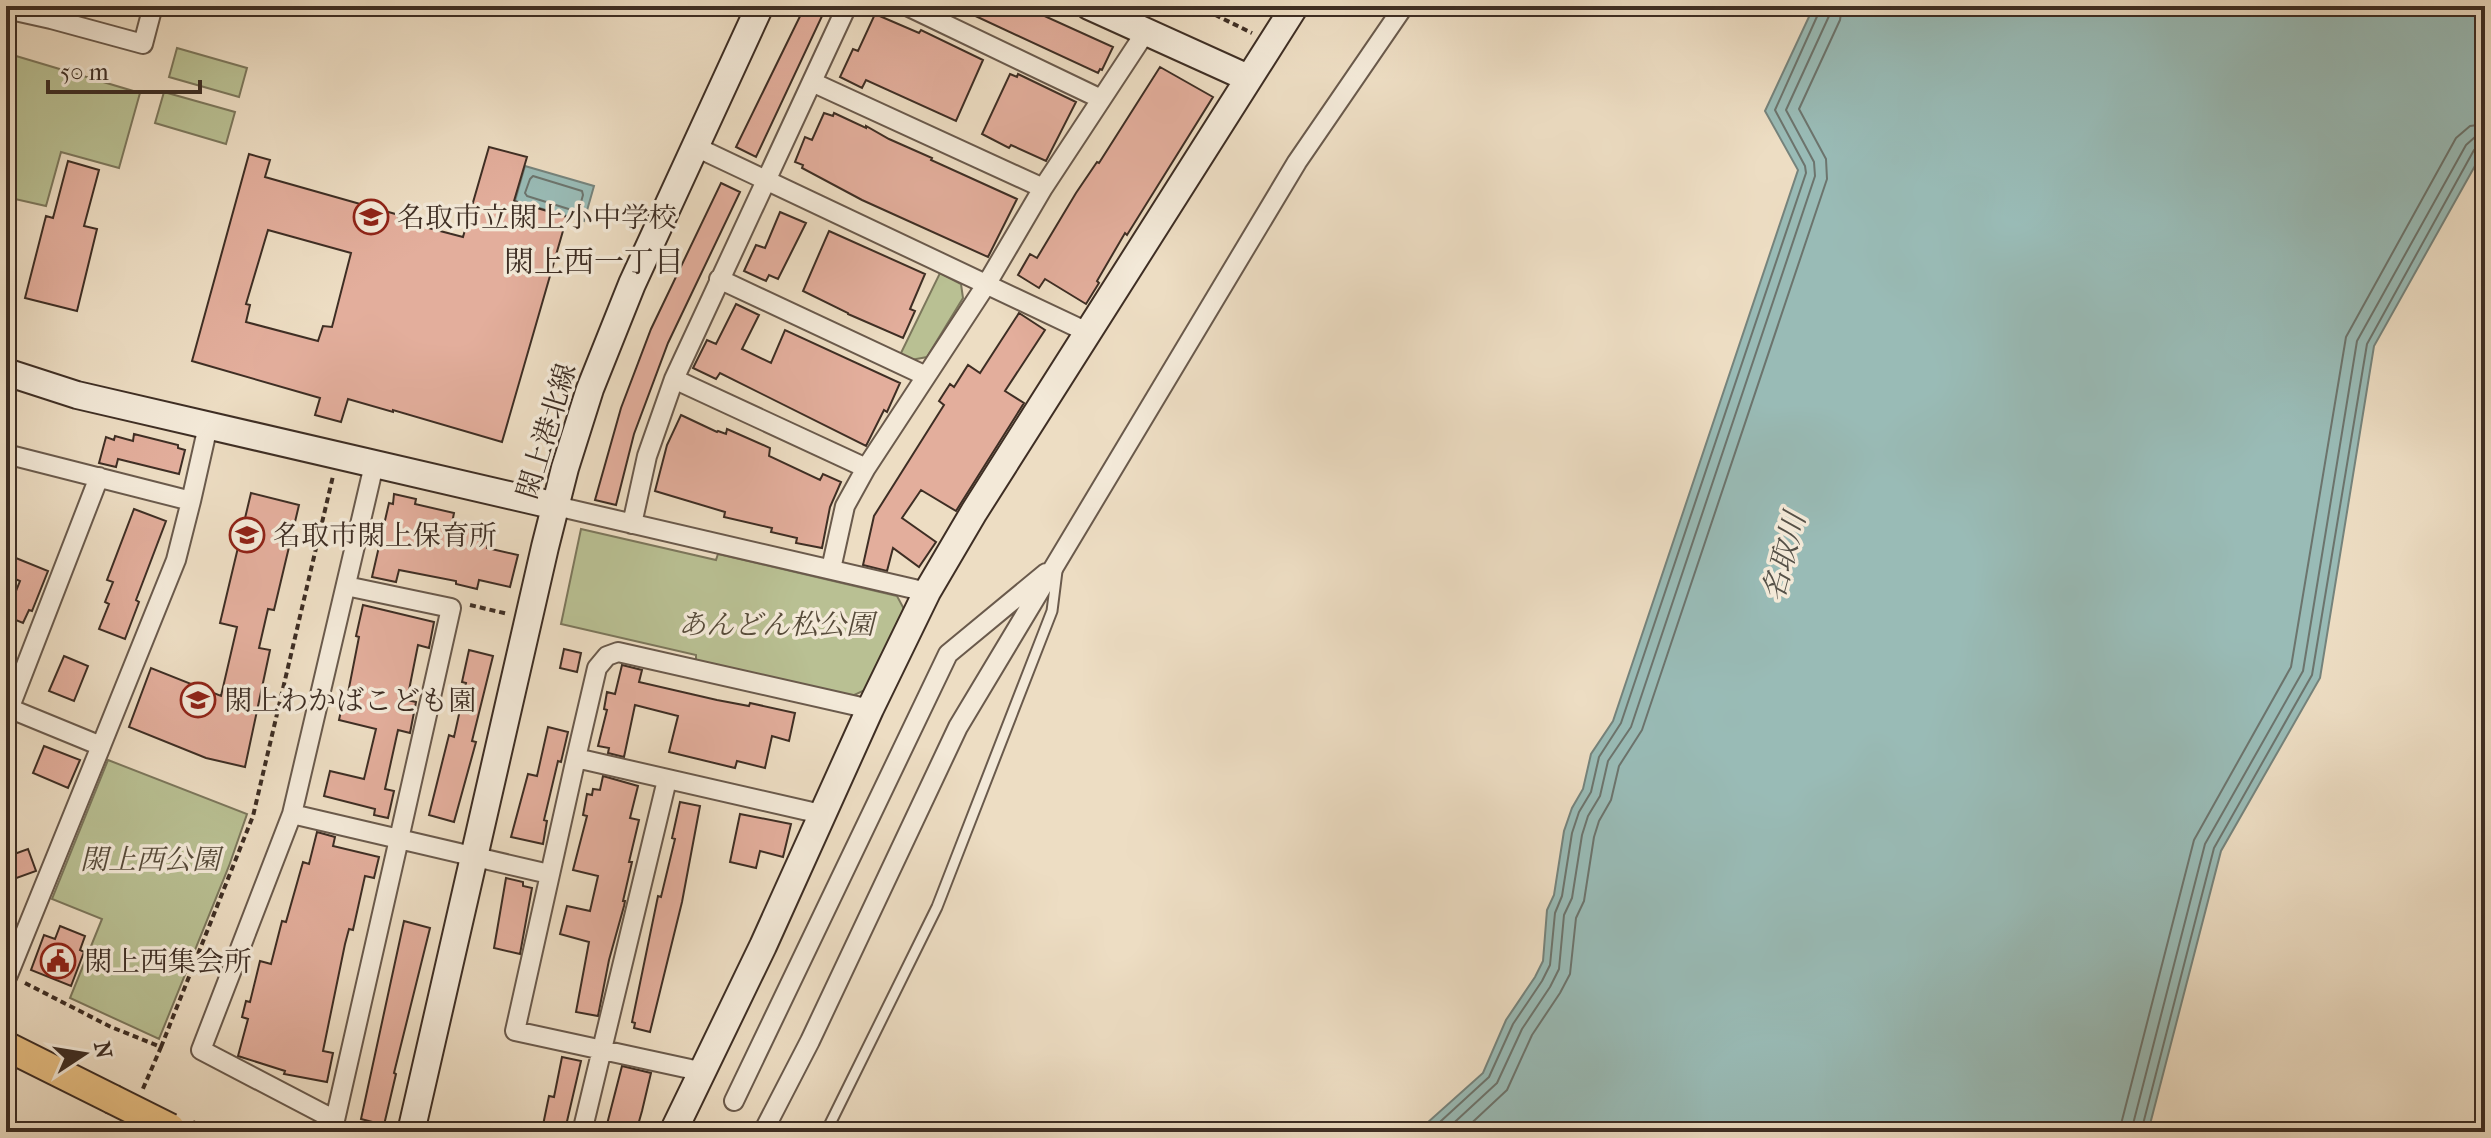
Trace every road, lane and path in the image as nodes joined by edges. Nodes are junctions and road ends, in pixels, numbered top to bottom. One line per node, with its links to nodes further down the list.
1 (153, 6): 10 (street)
2 (760, 6): 16 (street, 閖上港北線)
3 (847, 6): 14 (street)
4 (907, 6): 15 (street)
5 (1089, 6): 11 (street)
6 (1197, 6): 12 (path)
7 (1295, 6): 12 (street)
8 (1404, 6): 34 (street)
9 (6, 9): 10 (street)
10 (53, 12)
11 (1145, 33): 13 (street); 15 (street)
12 (1272, 42): 13 (street)
13 (1248, 78): 21 (street)
14 (812, 82): 17 (street); 18 (street)
15 (1101, 99): 18 (street)
16 (696, 147): 17 (street); 32 (street, 閖上港北線)
17 (766, 181): 19 (street); 20 (street)
18 (1043, 188): 20 (street)
19 (719, 279): 23 (street); 24 (street)
20 (986, 285): 21 (street); 23 (street)
21 (1087, 332): 37 (street)
22 (6, 372): 25 (street)
23 (926, 376): 28 (street)
24 (674, 379): 28 (street); 33 (street)
25 (208, 426): 27 (street); 31 (street)
26 (6, 454): 30 (street)
27 (374, 465): 32 (street); 36 (street)
28 (866, 468): 35 (street)
29 (333, 475): 52 (path)
30 (99, 477): 31 (street); 41 (street)
31 (191, 501): 42 (street)
32 (556, 506): 33 (street); 48 (street, 閖上港北線)
33 (632, 524): 35 (street)
34 (1058, 563): 56 (street); 62 (street); 63 (lane)
35 (831, 569): 37 (street)
36 (346, 586): 38 (street); 45 (street)
37 (927, 592): 40 (street)
38 (451, 608): 39 (path); 47 (street)
39 (511, 615)
40 (870, 709): 43 (street); 46 (street)
41 (7, 711): 42 (street)
42 (101, 746): 50 (street)
43 (576, 758): 44 (street); 49 (street)
44 (667, 780): 46 (street); 53 (street)
45 (292, 814): 47 (street); 47 (street)
46 (821, 814): 54 (street)
47 (399, 839): 48 (street)
48 (475, 856): 49 (street); 59 (street, 閖上港北線)
49 (549, 874): 53 (street)
50 (7, 974): 52 (path)
51 (6, 1046): 55 (main road)
52 (161, 1047): 55 (path)
53 (602, 1049): 54 (street); 60 (street)
54 (704, 1072): 61 (street)
55 (124, 1101): 57 (main road, bridge)
56 (734, 1101)
57 (179, 1127): 58 (path)
58 (214, 1132)
59 (411, 1132)
60 (582, 1132)
61 (673, 1132)
62 (763, 1132)
63 (826, 1132)

